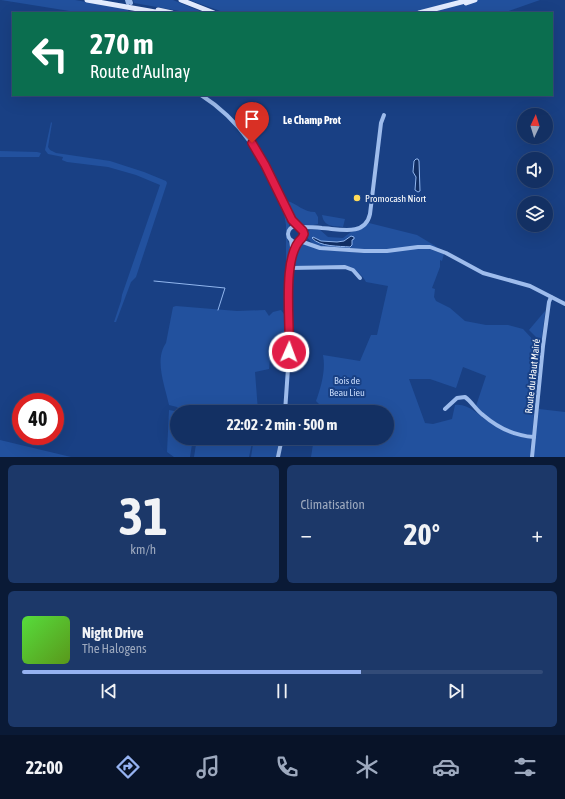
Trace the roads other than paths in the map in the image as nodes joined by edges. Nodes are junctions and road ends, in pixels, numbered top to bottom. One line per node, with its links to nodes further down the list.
1 (87, 0): 6 (main road)
2 (99, 0): 7 (main road)
3 (181, 0): 8 (main road)
4 (469, 0): 9 (main road)
5 (475, 0): 10 (main road)
6 (155, 12)
7 (166, 12)
8 (211, 12)
9 (423, 12)
10 (432, 12)
11 (202, 96): 13 (street)
12 (384, 115): 15 (street)
13 (290, 215): 14 (street); 16 (street)
14 (299, 227): 15 (street); 16 (street); 17 (street)
15 (314, 227): 17 (street)
16 (290, 228): 18 (street)
17 (304, 235): 19 (street); 20 (street)
18 (291, 240): 19 (street); 21 (street)
19 (299, 241): 20 (street); 21 (street)
20 (315, 247): 24 (street)
21 (291, 259): 22 (street)
22 (290, 268): 23 (street); 26 (street)
23 (360, 278)
24 (551, 298): 25 (street); 28 (street, Route du Haut Mairé)
25 (565, 304)
26 (285, 405)
27 (445, 409): 28 (street)
28 (534, 437): 31 (street, Route du Haut Mairé)
29 (281, 445): 30 (street)
30 (278, 457)
31 (532, 457)

